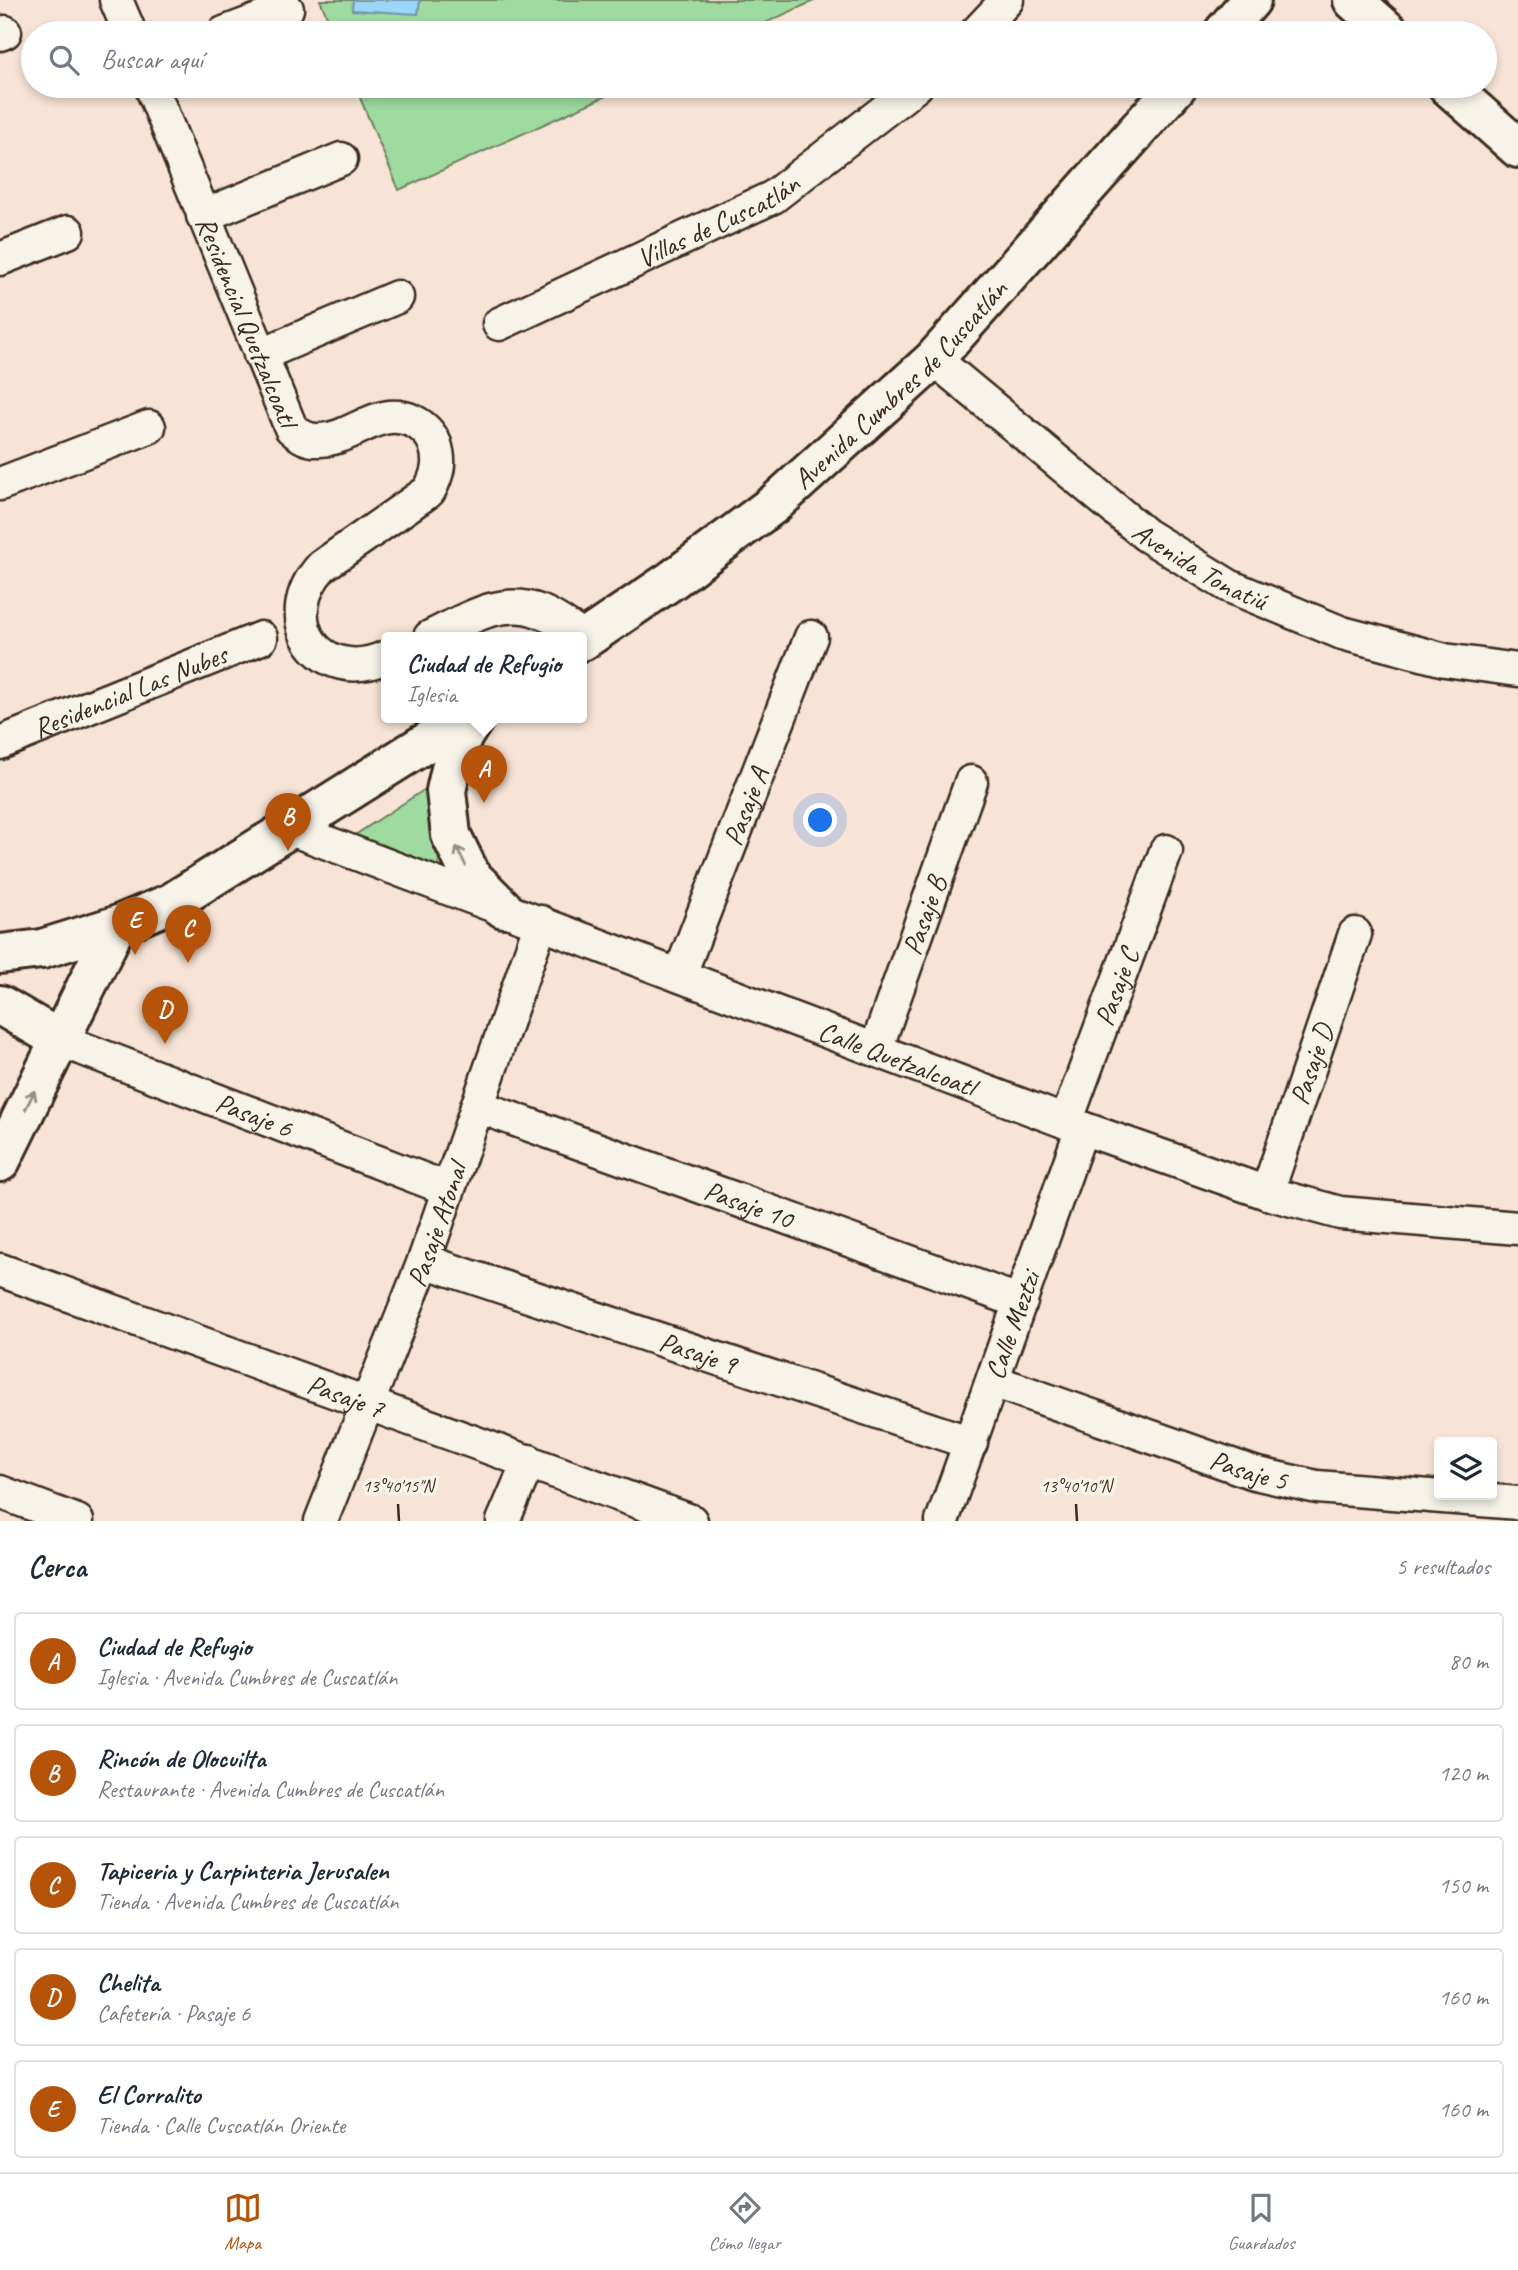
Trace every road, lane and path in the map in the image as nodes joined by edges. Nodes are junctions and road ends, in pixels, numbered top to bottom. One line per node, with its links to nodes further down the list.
1 (116, 0): 6 (street)
2 (1007, 0): 8 (street)
3 (1251, 0): 9 (main road)
4 (1353, 0): 10 (main road)
5 (287, 9): 7 (street)
6 (125, 21)
7 (256, 21)
8 (987, 21)
9 (1233, 21)
10 (1377, 21)
11 (156, 98): 17 (street, Residencial Quetzalcoatl)
12 (901, 98): 21 (street, Villas de Cuscatlán)
13 (1166, 98): 23 (main road, Avenida Cumbres de Cuscatlán)
14 (1462, 98): 15 (main road)
15 (1518, 148)
16 (341, 159): 17 (street)
17 (203, 216): 22 (street, Residencial Quetzalcoatl)
18 (68, 232): 19 (street)
19 (0, 259)
20 (397, 297): 22 (street)
21 (499, 324)
22 (260, 355): 31 (street, Residencial Quetzalcoatl)
23 (934, 359): 28 (main road, Avenida Cumbres de Cuscatlán); 32 (street, Avenida Tonatiú)
24 (149, 427): 25 (street)
25 (0, 484)
26 (442, 632): 27 (street)
27 (574, 632)
28 (587, 635)
29 (811, 637): 44 (street, Pasaje A)
30 (261, 638): 35 (street, Residencial Las Nubes)
31 (381, 658)
32 (1518, 670)
33 (458, 723): 37 (main road)
34 (471, 723): 39 (main road, one-way to 34)
35 (0, 743)
36 (971, 782): 47 (street, Pasaje B)
37 (291, 829): 39 (street, Calle Quetzalcoatl); 41 (main road)
38 (1166, 851): 49 (street, Pasaje C)
39 (503, 908): 40 (street, Calle Quetzalcoatl)
40 (541, 922): 44 (street, Calle Quetzalcoatl); 48 (street, Pasaje Atonal)
41 (116, 926): 43 (main road); 46 (main road)
42 (1355, 934): 52 (street, Pasaje D)
43 (0, 954)
44 (680, 974): 47 (street, Calle Quetzalcoatl)
45 (0, 1005): 46 (main road)
46 (60, 1040): 50 (main road, one-way to 46); 51 (street, Pasaje 6)
47 (876, 1049): 49 (street, Calle Quetzalcoatl)
48 (477, 1106): 51 (street, Pasaje Atonal); 56 (street, Pasaje 10)
49 (1074, 1125): 52 (street, Calle Quetzalcoatl); 56 (street, Calle Meztzi)
50 (0, 1161)
51 (448, 1189): 54 (street, Pasaje Atonal)
52 (1267, 1193): 53 (street, Calle Quetzalcoatl)
53 (1518, 1228)
54 (424, 1261): 58 (street, Pasaje Atonal); 59 (street, Pasaje 9)
55 (0, 1270): 58 (street, Pasaje 7)
56 (1021, 1303): 57 (street, Calle Meztzi)
57 (993, 1381): 59 (street, Calle Meztzi); 62 (street, Pasaje 5)
58 (370, 1402): 60 (street, Pasaje 7); 65 (street, Pasaje Atonal)
59 (971, 1443): 67 (street, Calle Meztzi)
60 (529, 1461): 63 (street, Pasaje 7); 66 (street)
61 (0, 1492): 64 (street)
62 (1518, 1503)
63 (678, 1519)
64 (77, 1521)
65 (321, 1521)
66 (503, 1521)
67 (942, 1521)

